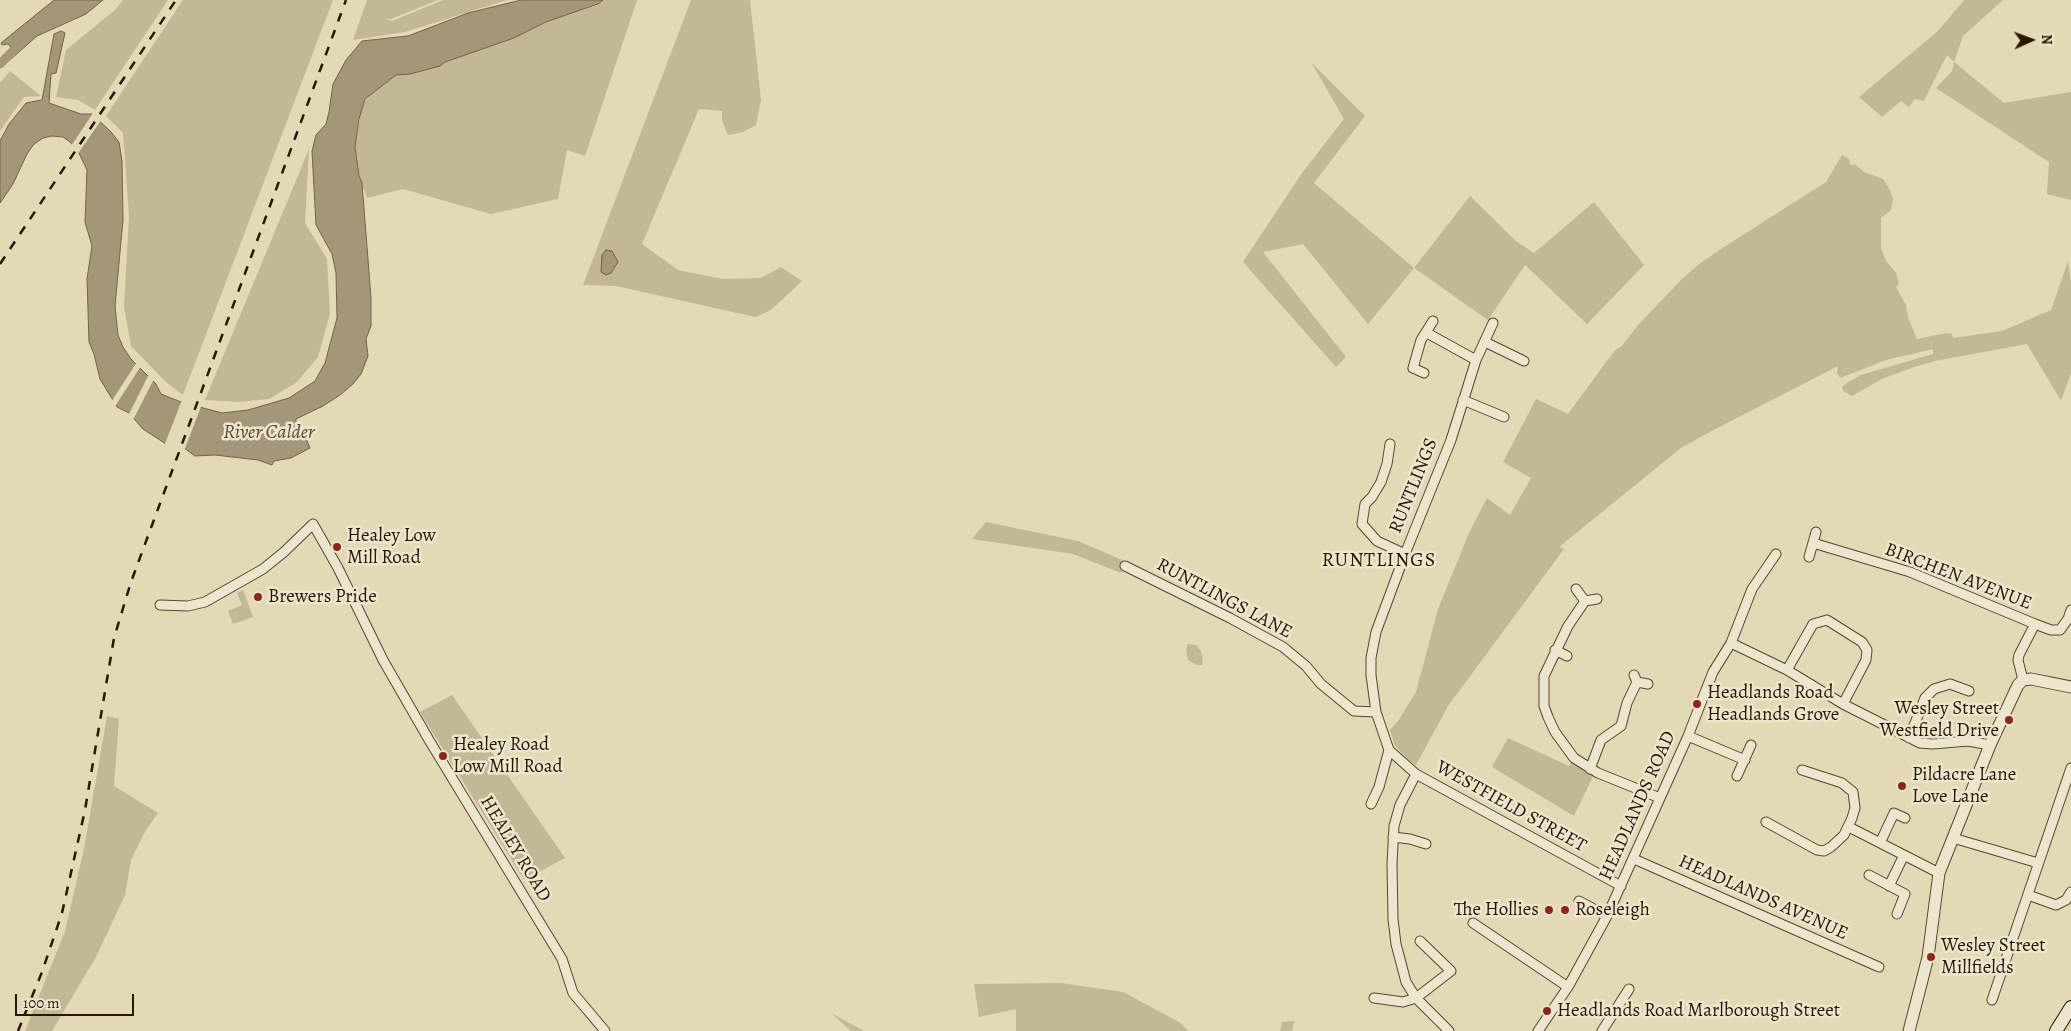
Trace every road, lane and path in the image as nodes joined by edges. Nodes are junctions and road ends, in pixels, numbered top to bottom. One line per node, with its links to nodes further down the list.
1 (1433, 321): 3 (street)
2 (1493, 323): 4 (street, RUNTLINGS)
3 (1427, 333): 5 (street); 7 (street)
4 (1485, 342): 5 (street, RUNTLINGS); 6 (street)
5 (1476, 360): 10 (street, RUNTLINGS)
6 (1524, 361)
7 (1413, 368): 8 (street); 9 (street)
8 (1424, 373)
9 (1404, 374)
10 (1463, 400): 11 (street); 15 (street, RUNTLINGS)
11 (1504, 417)
12 (1390, 444): 15 (street)
13 (1816, 532): 14 (street)
14 (1812, 543): 17 (street); 25 (street, BIRCHEN AVENUE)
15 (1405, 554): 37 (street, RUNTLINGS)
16 (1776, 554): 26 (street, HEADLANDS ROAD)
17 (1809, 557)
18 (1125, 566): 37 (street, RUNTLINGS LANE)
19 (1576, 589): 21 (street)
20 (1598, 599): 21 (street)
21 (1585, 601): 27 (street)
22 (160, 605): 79 (street, HEALEY ROAD)
23 (2071, 610): 24 (street)
24 (2069, 620): 25 (street)
25 (2035, 624): 31 (street, BIRCHEN AVENUE)
26 (1731, 643): 29 (street); 38 (street, HEADLANDS ROAD)
27 (1555, 650): 28 (street); 45 (street)
28 (1566, 656)
29 (1787, 670): 36 (street); 36 (street)
30 (1935, 676): 33 (street)
31 (2023, 680): 34 (street); 41 (street)
32 (1648, 684): 45 (street)
33 (1939, 686): 35 (street); 39 (street)
34 (2071, 687)
35 (1969, 690)
36 (1843, 704): 39 (street)
37 (1376, 712): 42 (street, RUNTLINGS)
38 (1688, 736): 43 (street); 49 (street, HEADLANDS ROAD)
39 (1909, 738): 41 (street)
40 (1751, 745): 43 (street)
41 (1990, 745): 55 (street)
42 (1389, 750): 47 (street, WESTFIELD STREET); 50 (street)
43 (1744, 760): 48 (street)
44 (2071, 768): 60 (street)
45 (1590, 769): 49 (street)
46 (1802, 770): 53 (street)
47 (1416, 774): 54 (street); 63 (street, WESTFIELD STREET)
48 (1738, 776)
49 (1660, 798): 59 (street, HEADLANDS ROAD)
50 (1371, 804)
51 (1904, 818): 56 (street)
52 (1766, 822): 53 (street)
53 (1849, 827): 56 (street)
54 (1393, 837): 57 (street); 76 (street)
55 (1953, 838): 60 (street); 61 (street)
56 (1880, 843): 58 (street)
57 (1426, 844)
58 (1904, 855): 61 (street); 64 (street)
59 (1634, 858): 63 (street, HEADLANDS ROAD); 72 (street, HEADLANDS AVENUE)
60 (2038, 864): 66 (street)
61 (1939, 873): 83 (street)
62 (1869, 875): 64 (street)
63 (1621, 886): 69 (street, HEADLANDS ROAD)
64 (1889, 886): 68 (street)
65 (2071, 892): 66 (street)
66 (2028, 895): 77 (street)
67 (1579, 901): 69 (street)
68 (1896, 914)
69 (1607, 916): 73 (street, HEADLANDS ROAD)
70 (1473, 923): 73 (street)
71 (1420, 941): 76 (street)
72 (1879, 968)
73 (1568, 987): 81 (street, HEADLANDS ROAD)
74 (1629, 989): 82 (street)
75 (1374, 998): 76 (street)
76 (1416, 998): 80 (street)
77 (1992, 1000)
78 (2071, 1007): 84 (main road)
79 (605, 1031)
80 (1449, 1031)
81 (1538, 1031)
82 (1602, 1031)
83 (1909, 1031)
84 (2056, 1031)

